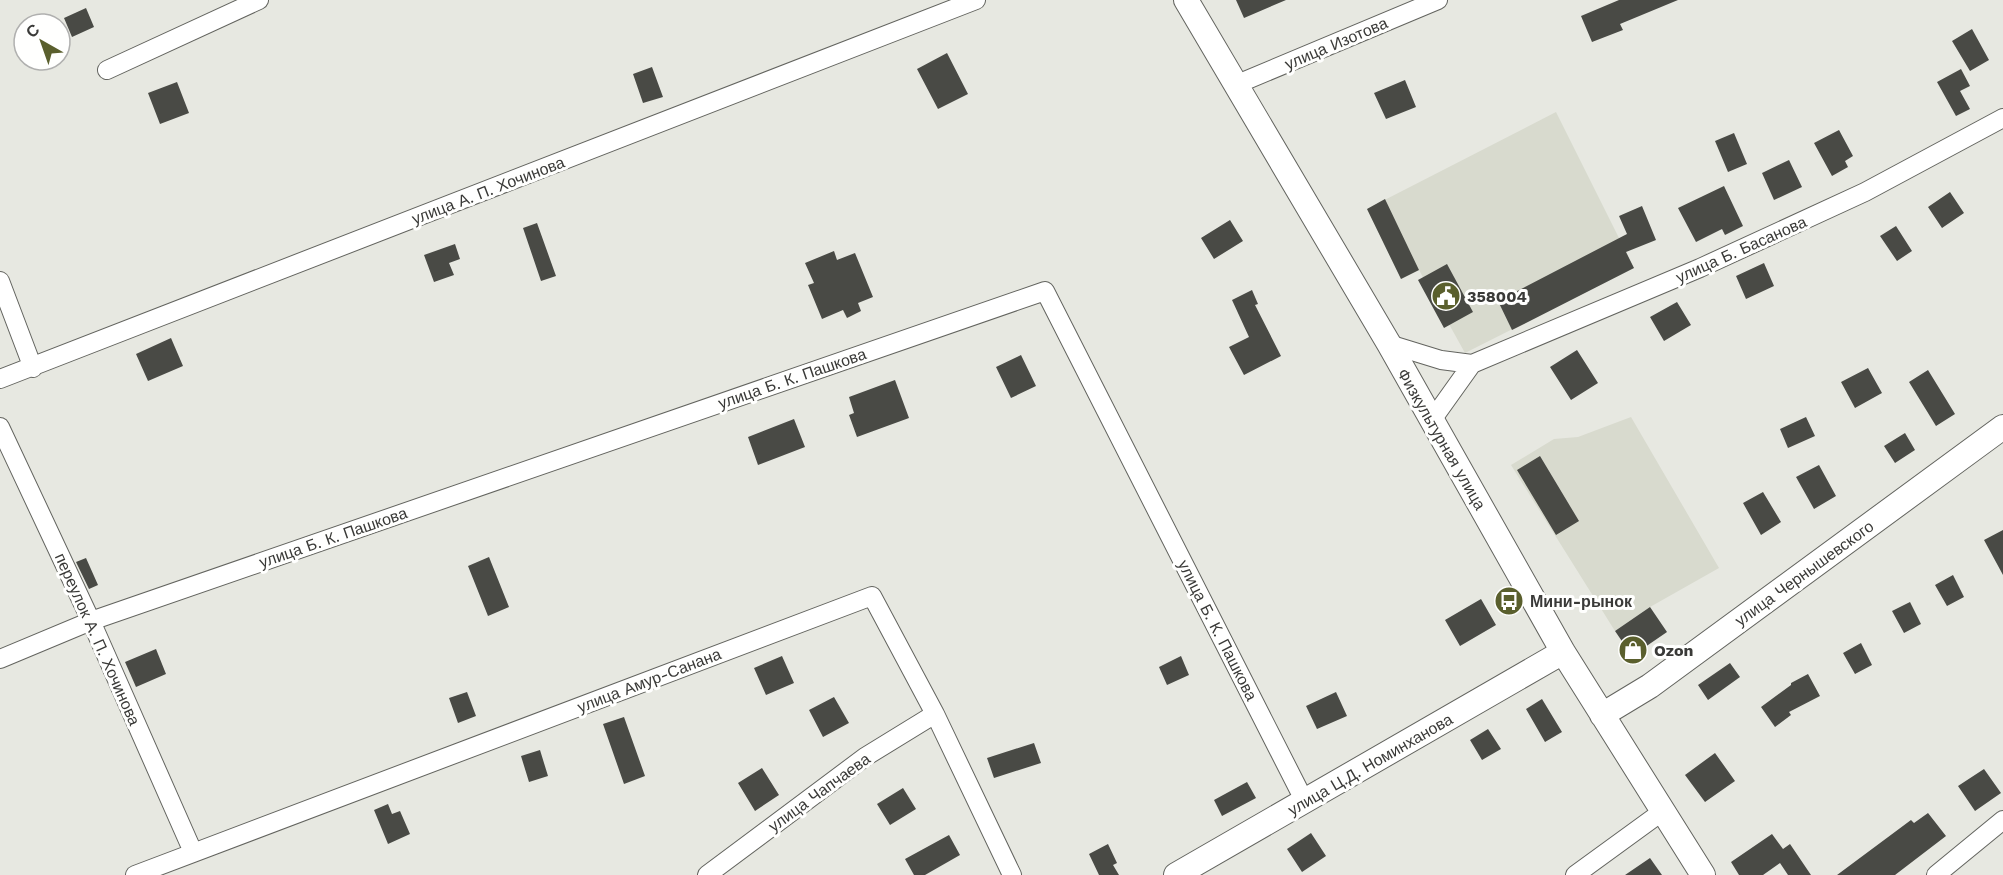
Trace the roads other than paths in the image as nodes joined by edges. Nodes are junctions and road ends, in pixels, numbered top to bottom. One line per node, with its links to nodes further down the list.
1 (259, 0): 5 (street)
2 (976, 0): 11 (street, улица А. П. Хочинова)
3 (1186, 0): 6 (street, Физкультурная улица)
4 (1438, 0): 6 (street, улица Изотова)
5 (107, 70)
6 (1235, 86): 9 (street, Физкультурная улица)
7 (2003, 118): 10 (street, улица Б. Басанова)
8 (0, 281): 11 (street)
9 (1389, 344): 10 (street); 13 (street, Физкультурная улица)
10 (1472, 364): 13 (street)
11 (33, 368): 12 (street, улица А. П. Хочинова)
12 (0, 380)
13 (1432, 420): 17 (street, Физкультурная улица)
14 (0, 427): 16 (street, переулок А. П. Хочинова)
15 (2003, 427): 20 (street, улица Чернышевского)
16 (92, 621): 18 (street, улица Б. К. Пашкова); 21 (street, улица Б. К. Пашкова); 24 (street, переулок А. П. Хочинова)
17 (1563, 652): 20 (street, Физкультурная улица); 21 (street, улица Ц.Д. Номинханова)
18 (0, 659)
19 (935, 714): 24 (street, улица Амур-Санана); 26 (street, улица Чапчаева); 27 (street, улица Амур-Санана)
20 (1602, 715): 22 (street, Физкультурная улица)
21 (1305, 802): 28 (street, улица Ц.Д. Номинханова)
22 (1663, 811): 29 (street); 30 (street, Физкультурная улица)
23 (2003, 820): 31 (street)
24 (193, 852): 25 (street, улица Амур-Санана)
25 (135, 875)
26 (707, 875)
27 (1012, 875)
28 (1176, 875)
29 (1575, 875)
30 (1703, 875)
31 (1936, 875)

